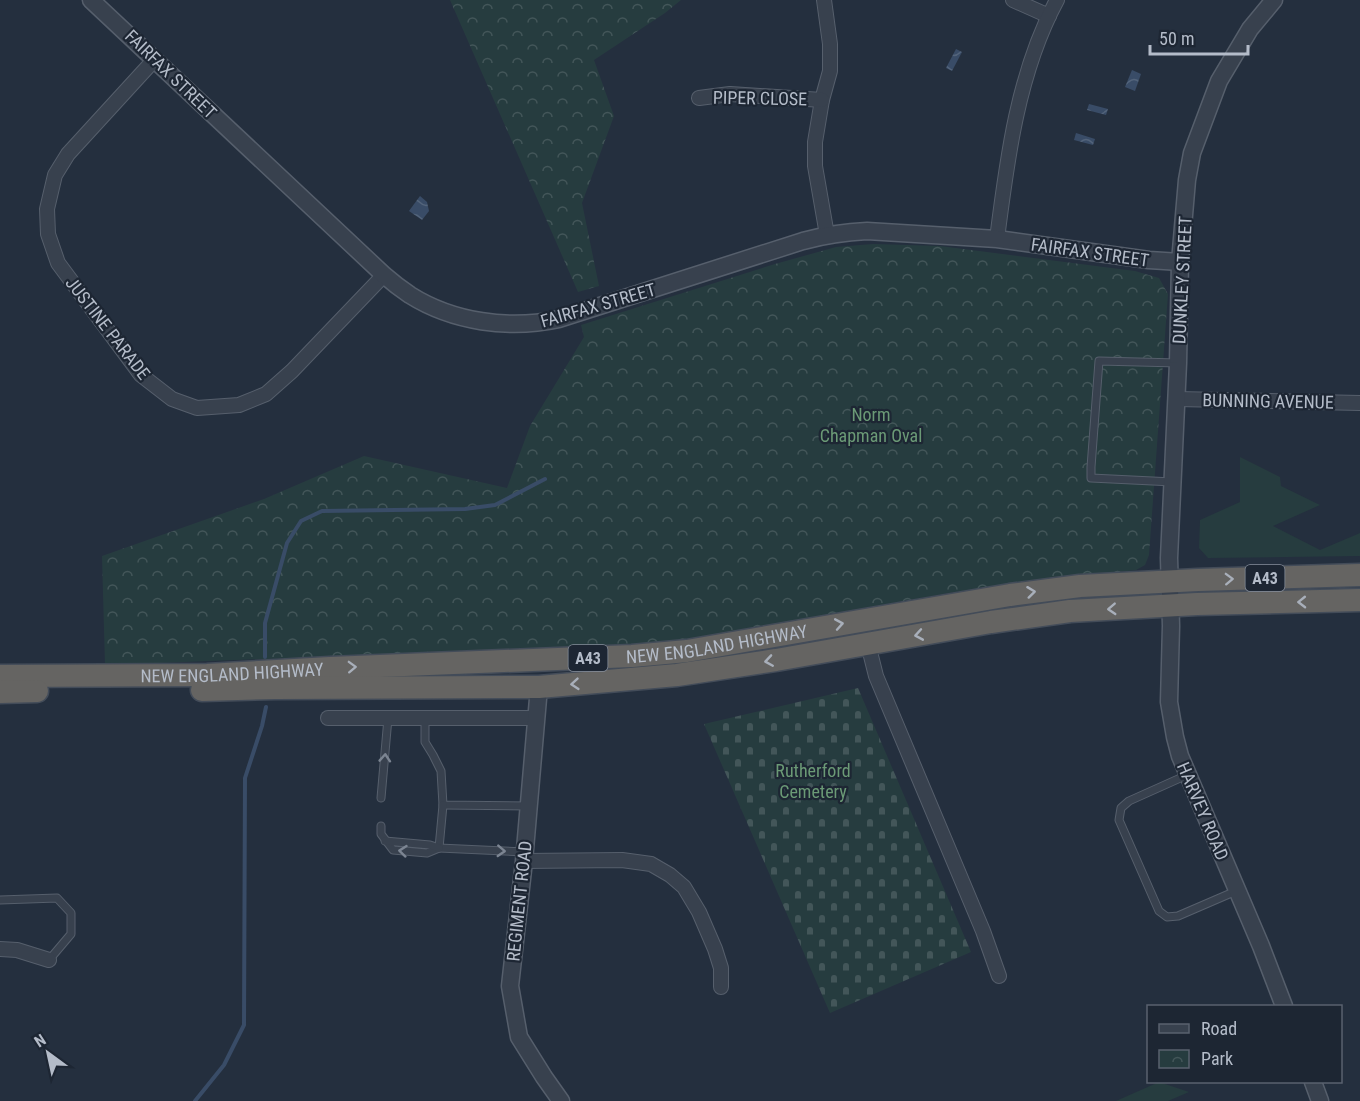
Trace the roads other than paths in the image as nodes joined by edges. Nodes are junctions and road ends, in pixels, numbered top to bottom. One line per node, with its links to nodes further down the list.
1 (92, 0): 7 (street, FAIRFAX STREET)
2 (824, 0): 9 (street)
3 (1013, 0): 6 (street)
4 (1057, 0): 6 (street)
5 (1274, 0): 12 (street, DUNKLEY STREET)
6 (1049, 16): 11 (street)
7 (155, 59): 13 (street, FAIRFAX STREET); 13 (street, JUSTINE PARADE)
8 (699, 98): 9 (street, PIPER CLOSE)
9 (822, 100): 10 (street)
10 (827, 235): 11 (street, FAIRFAX STREET); 13 (street, FAIRFAX STREET)
11 (997, 240): 12 (street, FAIRFAX STREET)
12 (1180, 262): 14 (street, DUNKLEY STREET)
13 (384, 276)
14 (1178, 363): 15 (street, DUNKLEY STREET); 17 (lane)
15 (1177, 399): 16 (street, BUNNING AVENUE); 17 (street, DUNKLEY STREET)
16 (1360, 403)
17 (1173, 482): 19 (street, DUNKLEY STREET)
18 (1360, 575): 19 (highway, NEW ENGLAND HIGHWAY / A43, one-way to 18)
19 (1170, 582): 21 (street, HARVEY ROAD); 22 (highway, NEW ENGLAND HIGHWAY / A43, one-way to 19)
20 (1360, 600): 21 (highway, NEW ENGLAND HIGHWAY / A43, one-way to 21)
21 (1171, 606): 23 (highway, NEW ENGLAND HIGHWAY / A43, one-way to 23); 32 (street, HARVEY ROAD)
22 (892, 615): 23 (highway); 24 (highway, NEW ENGLAND HIGHWAY / A43, one-way to 22)
23 (868, 644): 26 (highway, NEW ENGLAND HIGHWAY / A43, one-way to 26); 43 (street)
24 (441, 663): 25 (highway, NEW ENGLAND HIGHWAY / A43, one-way to 24); 26 (highway)
25 (0, 676)
26 (539, 687): 27 (highway, NEW ENGLAND HIGHWAY / A43); 31 (street, REGIMENT ROAD)
27 (0, 692)
28 (328, 718): 29 (street)
29 (388, 718): 30 (street); 33 (lane, one-way to 29)
30 (425, 718): 31 (street); 34 (lane)
31 (536, 718): 35 (street, REGIMENT ROAD)
32 (1187, 775): 39 (street, HARVEY ROAD); 39 (lane)
33 (381, 798)
34 (443, 805): 35 (lane); 37 (lane)
35 (529, 806): 38 (street, REGIMENT ROAD)
36 (381, 826): 37 (lane, one-way to 36)
37 (439, 848): 38 (lane, one-way to 38)
38 (525, 857): 44 (street); 47 (street, REGIMENT ROAD)
39 (1237, 890): 45 (street, HARVEY ROAD)
40 (0, 900): 42 (lane)
41 (0, 949): 42 (street)
42 (49, 960)
43 (999, 976)
44 (721, 987)
45 (1284, 1005)
46 (1313, 1083): 48 (street)
47 (561, 1101)
48 (1320, 1101)

